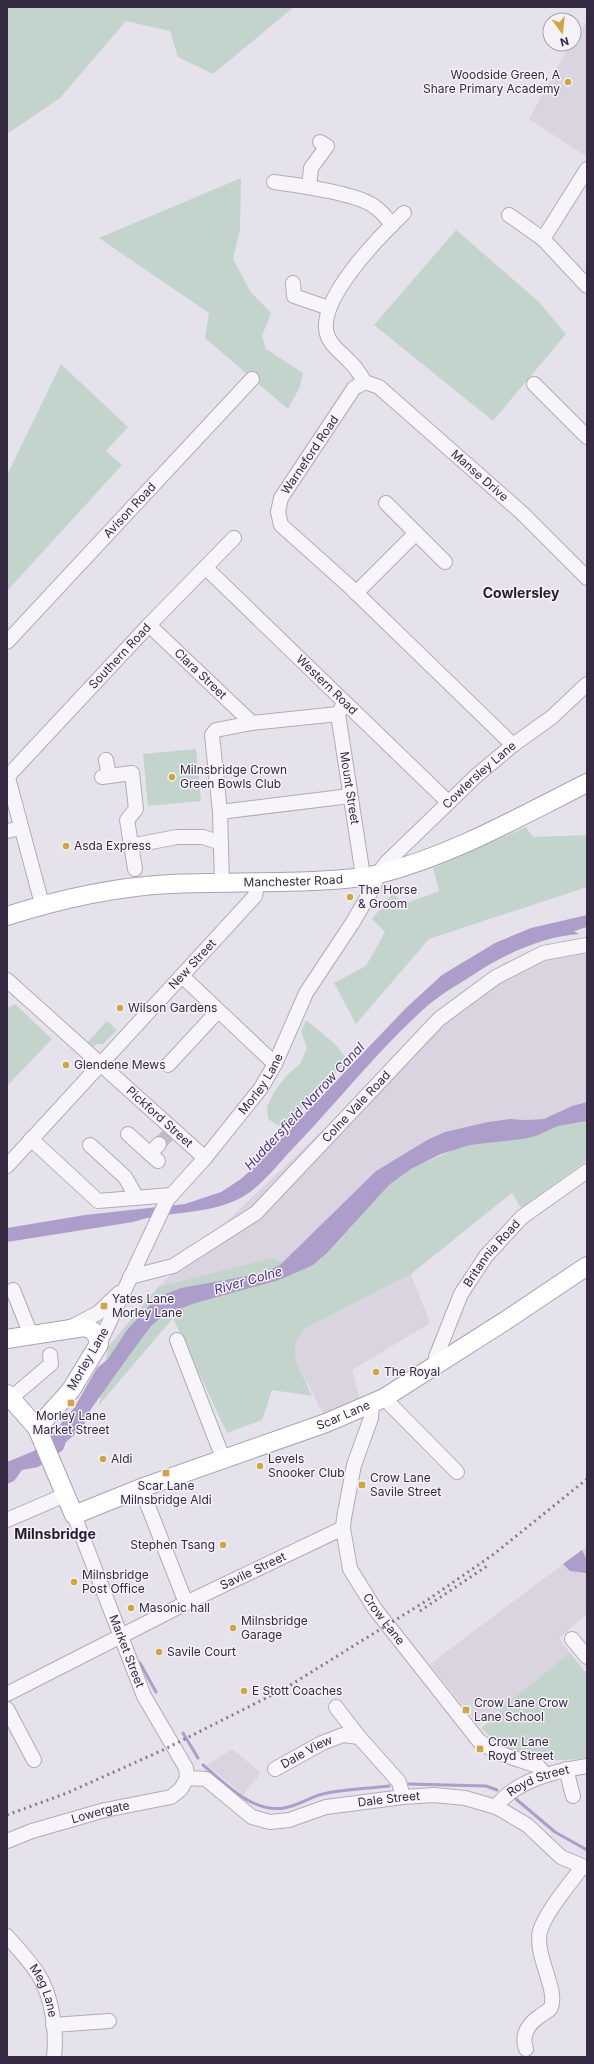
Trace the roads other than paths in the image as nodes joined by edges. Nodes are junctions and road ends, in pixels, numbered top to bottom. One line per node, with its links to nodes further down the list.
1 (320, 142): 4 (street)
2 (587, 169): 8 (street)
3 (274, 182): 4 (street)
4 (309, 187): 7 (street)
5 (404, 213): 7 (street)
6 (509, 215): 8 (street)
7 (392, 225): 11 (street)
8 (543, 239): 10 (street)
9 (293, 283): 11 (street)
10 (587, 286)
11 (329, 308): 13 (street)
12 (252, 379): 24 (street, Avison Road)
13 (365, 382): 21 (street, Manse Drive); 22 (street, Warneford Road)
14 (534, 384): 15 (street)
15 (587, 437)
16 (386, 503): 17 (street)
17 (416, 533): 19 (street); 22 (street)
18 (234, 538): 20 (street, Southern Road)
19 (445, 562)
20 (206, 568): 23 (street, Southern Road); 26 (street, Western Road)
21 (587, 578)
22 (356, 593): 29 (street, Warneford Road)
23 (149, 625): 28 (street, Clara Street); 31 (street, Southern Road)
24 (7, 642)
25 (587, 684): 29 (street, Cowlersley Lane)
26 (346, 702): 27 (street); 34 (street, Western Road)
27 (338, 714): 28 (street); 33 (street, Mount Street)
28 (252, 723): 35 (street)
29 (514, 745): 34 (street, Cowlersley Lane)
30 (106, 760): 39 (street)
31 (7, 775): 36 (street)
32 (587, 783): 41 (main road, Manchester Road)
33 (350, 796): 35 (street); 41 (street, Mount Street)
34 (448, 802): 41 (street, Cowlersley Lane)
35 (220, 812): 38 (street)
36 (21, 828): 37 (street); 44 (street)
37 (7, 831)
38 (221, 843): 39 (street); 42 (street)
39 (130, 846): 40 (street)
40 (135, 869)
41 (371, 875): 43 (main road, Manchester Road); 52 (street, Morley Lane)
42 (222, 884): 43 (main road, Manchester Road); 44 (main road, Manchester Road)
43 (257, 884): 47 (street, New Street)
44 (42, 904): 45 (main road, Manchester Road)
45 (7, 916)
46 (587, 945): 64 (street, Colne Vale Road)
47 (182, 976): 50 (street); 51 (street, New Street)
48 (7, 980): 49 (street, Pickford Street)
49 (12, 992): 51 (street, Pickford Street)
50 (218, 1011): 52 (street); 53 (street)
51 (100, 1064): 55 (street, New Street); 57 (street, Pickford Street)
52 (275, 1064): 58 (street, Morley Lane)
53 (168, 1065)
54 (128, 1134): 57 (street)
55 (31, 1139): 59 (street, New Street); 61 (street)
56 (90, 1145): 61 (street)
57 (161, 1145): 58 (street, Pickford Street)
58 (205, 1158): 62 (street, Morley Lane)
59 (7, 1166)
60 (587, 1171): 72 (street, Britannia Road)
61 (137, 1198): 62 (street)
62 (169, 1198): 64 (street, Morley Lane)
63 (587, 1266): 72 (main road, Scar Lane)
64 (129, 1280): 66 (street, Morley Lane); 70 (street, Morley Lane)
65 (13, 1290): 67 (street)
66 (63, 1330): 67 (main road); 70 (main road)
67 (31, 1335): 68 (main road)
68 (7, 1339)
69 (177, 1340): 76 (street)
70 (99, 1344): 75 (main road, Morley Lane)
71 (50, 1355): 73 (street)
72 (437, 1364): 74 (main road, Scar Lane)
73 (9, 1396): 75 (main road, Market Street)
74 (378, 1401): 76 (main road, Scar Lane); 77 (street); 82 (street, Crow Lane)
75 (38, 1430): 79 (main road, Market Street)
76 (224, 1458): 78 (main road, Scar Lane)
77 (458, 1472)
78 (141, 1488): 80 (main road, Scar Lane); 83 (street)
79 (65, 1495): 80 (main road, Market Street); 81 (street)
80 (74, 1516): 84 (street, Market Street)
81 (7, 1520)
82 (343, 1528): 83 (street, Savile Street); 95 (street, Crow Lane)
83 (186, 1603): 84 (street, Savile Street)
84 (121, 1637): 87 (street, Savile Street); 96 (street, Market Street)
85 (572, 1639): 86 (street)
86 (587, 1657)
87 (7, 1694)
88 (336, 1707): 90 (street)
89 (7, 1709): 91 (street)
90 (359, 1737): 93 (street, Dale View); 98 (street)
91 (34, 1760)
92 (587, 1766): 94 (street, Royd Street)
93 (275, 1769)
94 (566, 1769): 95 (street, Royd Street); 97 (street)
95 (545, 1774): 99 (street, Royd Street)
96 (187, 1778): 98 (street, Dale Street); 100 (street, Lowergate)
97 (573, 1796)
98 (403, 1797): 99 (street, Dale Street)
99 (496, 1807): 101 (street, Dale Street)
100 (7, 1841)
101 (584, 1868): 105 (street)
102 (7, 1936): 104 (street, Meg Lane)
103 (109, 2021): 104 (street)
104 (53, 2025): 106 (street, Meg Lane)
105 (526, 2049)
106 (54, 2057)

